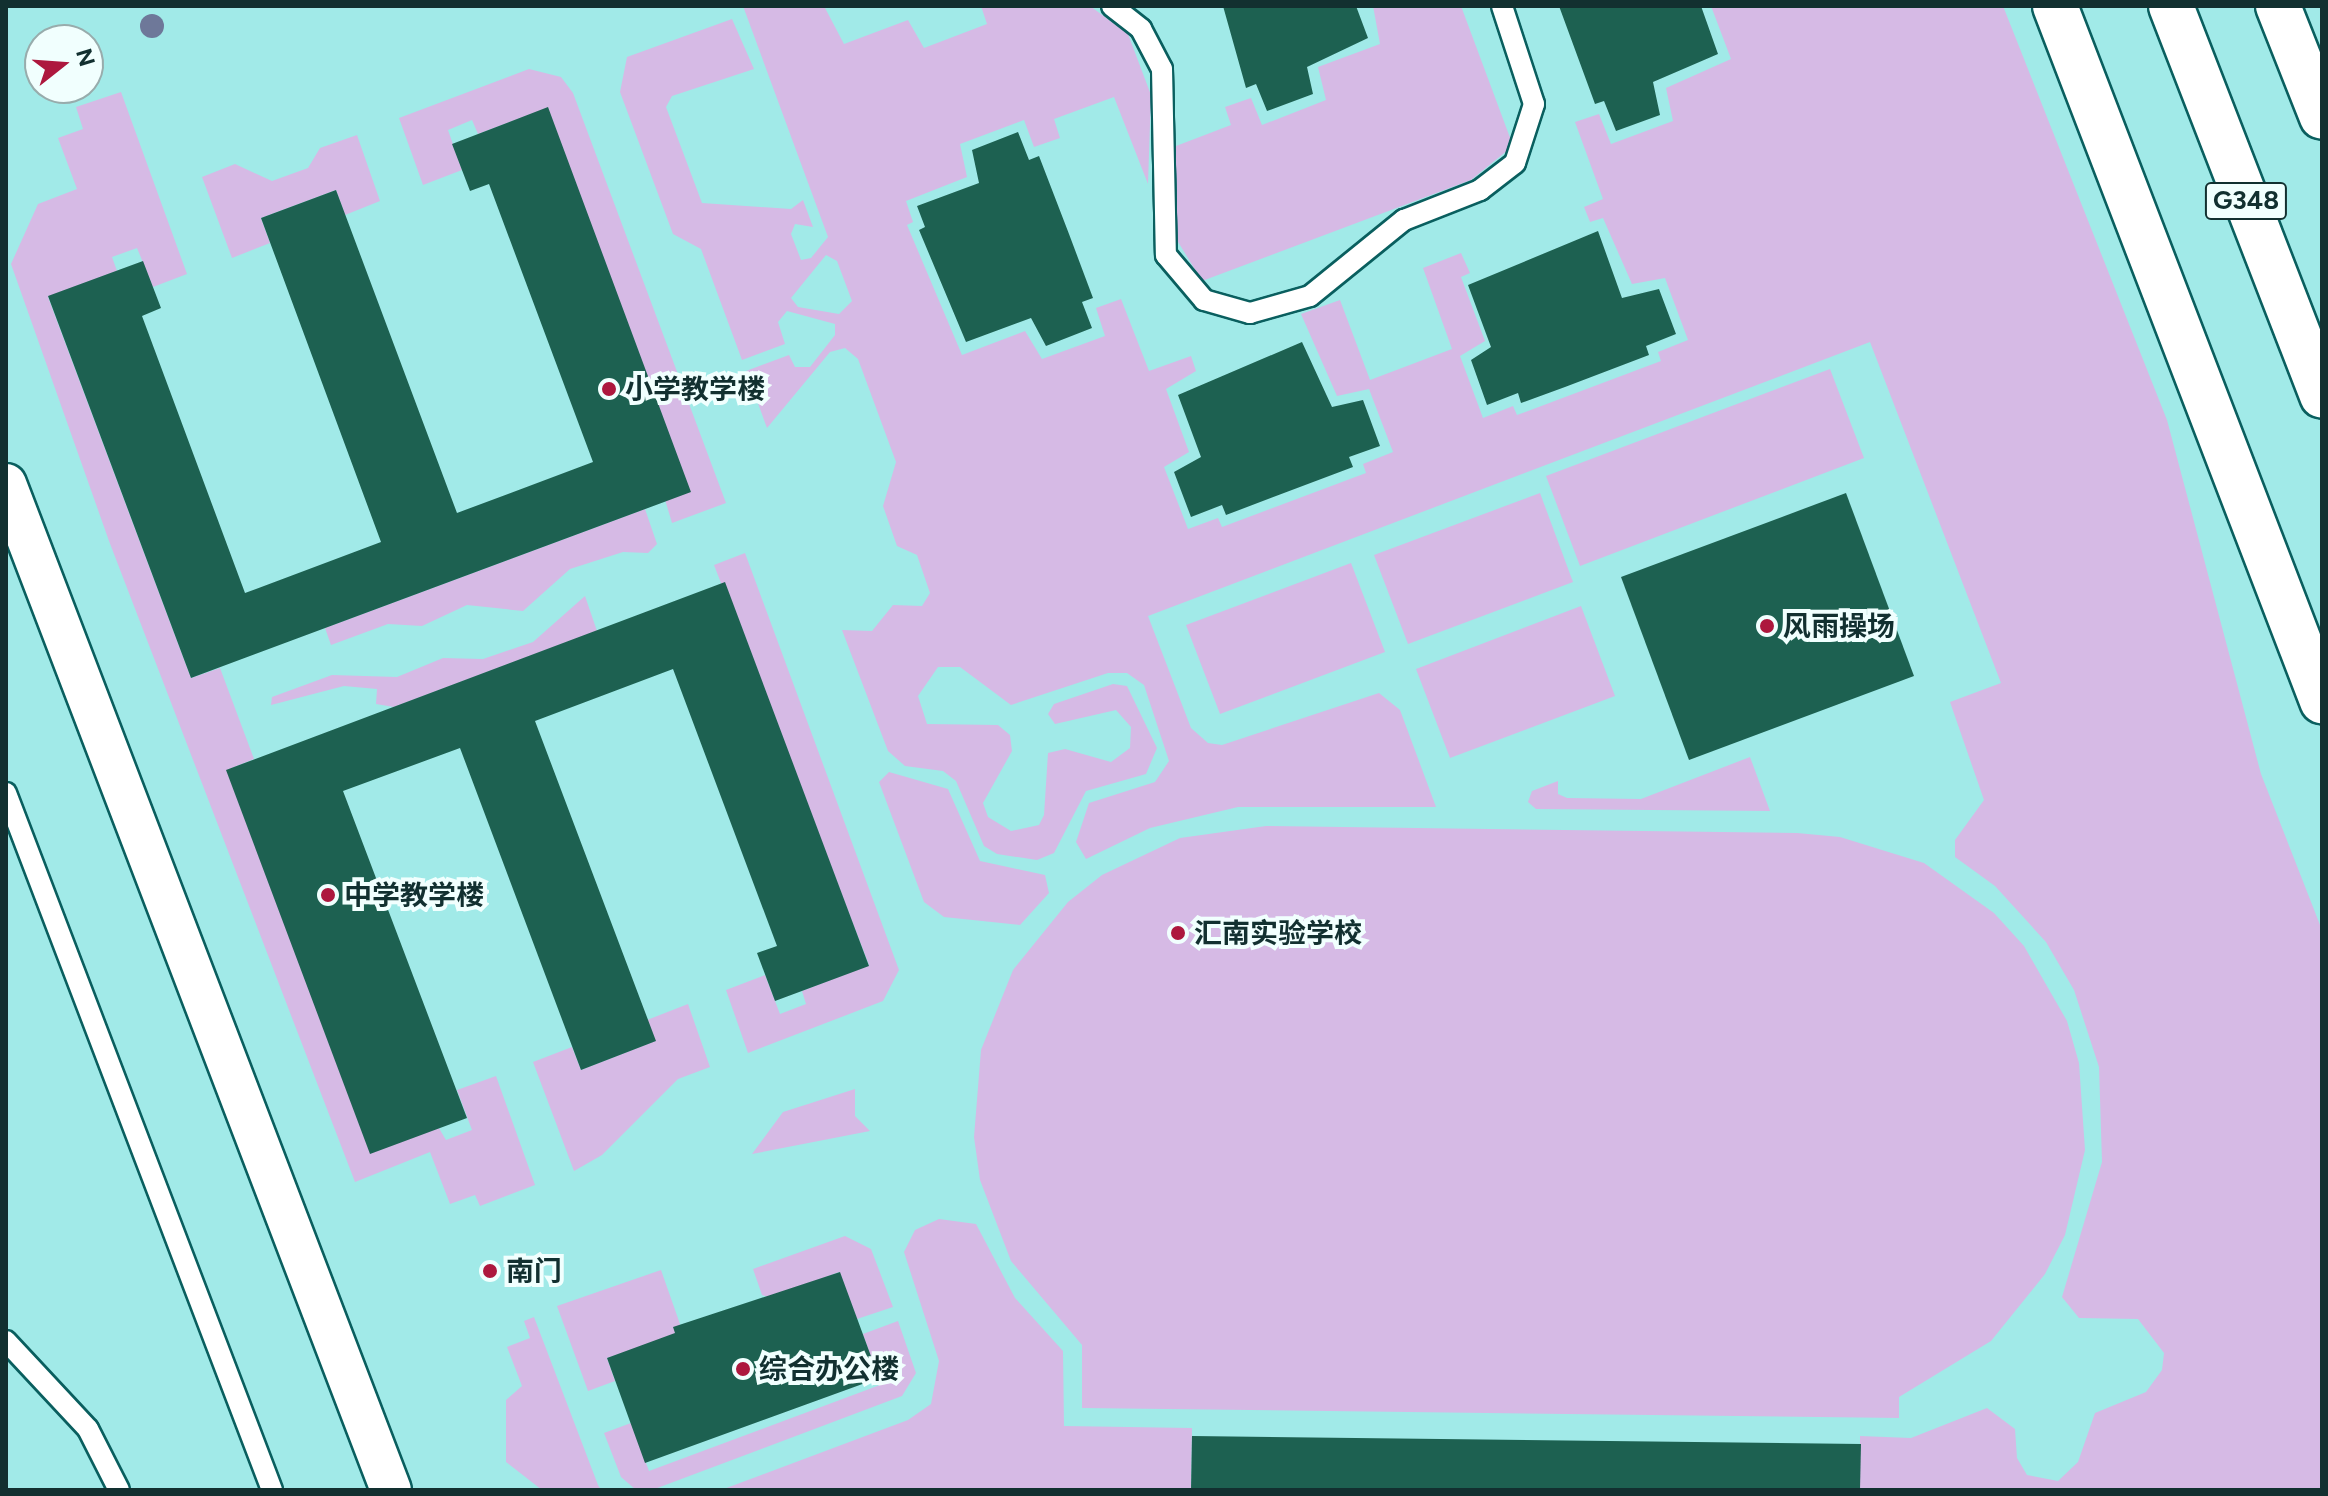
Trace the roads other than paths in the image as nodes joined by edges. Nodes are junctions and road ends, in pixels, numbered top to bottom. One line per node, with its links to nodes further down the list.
1 (1112, 6): 2 (lane)
2 (1502, 6)
3 (2055, 6): 9 (main road)
4 (2171, 6): 7 (main road, G348)
5 (2278, 6): 6 (main road)
6 (2322, 117)
7 (2322, 396)
8 (6, 484): 14 (street)
9 (2322, 701)
10 (6, 793): 13 (lane)
11 (6, 1341): 12 (lane)
12 (119, 1490)
13 (272, 1490)
14 (391, 1490)

